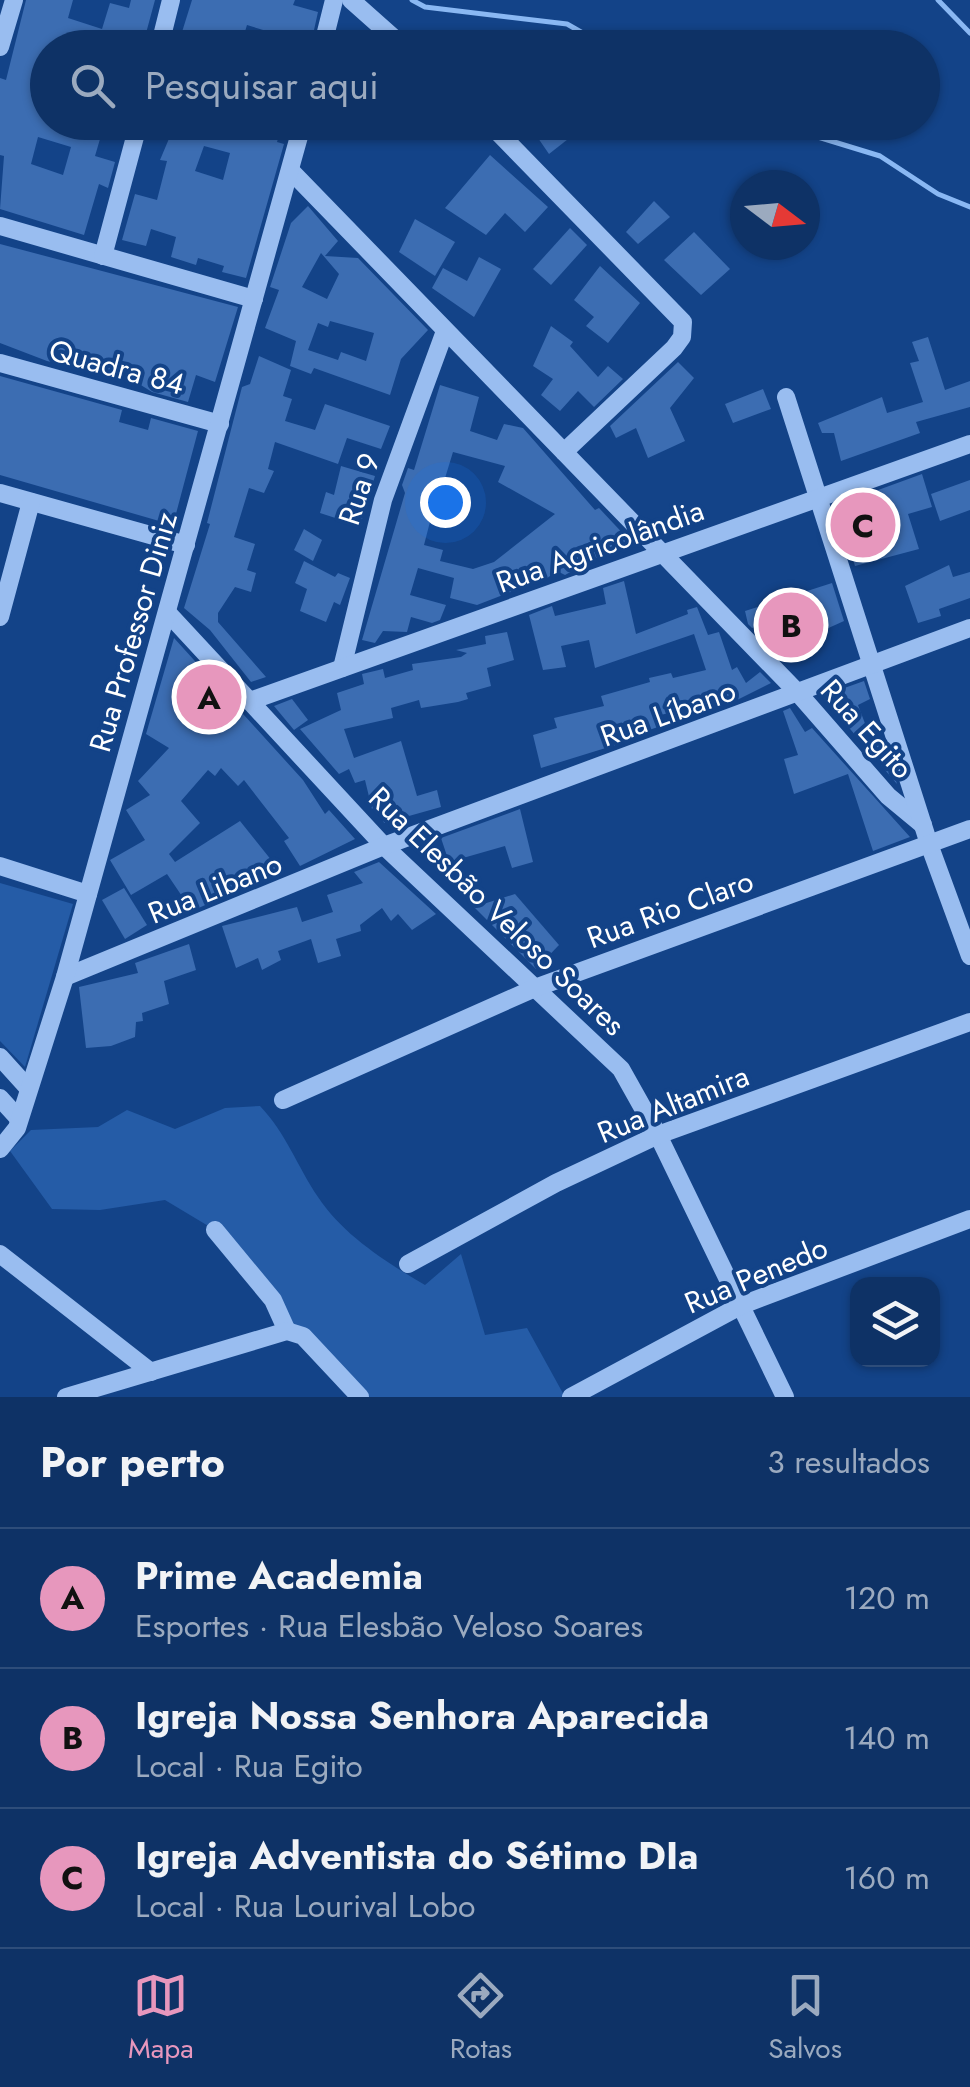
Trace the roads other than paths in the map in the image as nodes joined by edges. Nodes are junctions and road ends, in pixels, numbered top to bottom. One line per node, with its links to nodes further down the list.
1 (14, 0): 8 (street)
2 (171, 0): 5 (street)
3 (334, 0): 6 (street)
4 (350, 0): 7 (street)
5 (164, 30)
6 (326, 30)
7 (384, 30)
8 (0, 47)
9 (134, 140): 14 (street)
10 (298, 140): 12 (street, Rua Professor Diniz)
11 (506, 140): 21 (street)
12 (290, 171): 15 (street, Rua Professor Diniz); 16 (street, Rua Egito)
13 (0, 226): 14 (street)
14 (103, 256): 15 (street)
15 (254, 299): 19 (street, Rua Professor Diniz)
16 (444, 332): 21 (street, Rua Egito); 31 (street, Rua 9)
17 (0, 363): 19 (street, Quadra 84)
18 (786, 396): 23 (street)
19 (220, 424): 25 (street, Rua Professor Diniz)
20 (970, 444): 23 (street, Rua Agricolândia)
21 (564, 452): 26 (street, Rua Egito)
22 (0, 493): 24 (street)
23 (819, 498): 26 (street, Rua Agricolândia); 30 (street)
24 (31, 502): 25 (street); 28 (street)
25 (186, 545): 27 (street, Rua Professor Diniz)
26 (660, 554): 31 (street, Rua Agricolândia); 32 (street, Rua Egito)
27 (167, 612): 33 (street, Rua Elesbão Veloso Soares); 39 (street, Rua Professor Diniz)
28 (0, 617)
29 (970, 628): 30 (street, Rua Líbano)
30 (873, 664): 32 (street, Rua Líbano); 34 (street)
31 (342, 668): 33 (street, Rua Agricolândia)
32 (799, 694): 34 (street, Rua Egito); 37 (street, Rua Líbano)
33 (250, 701): 37 (street, Rua Elesbão Veloso Soares)
34 (923, 825): 36 (street)
35 (970, 829): 36 (street, Rua Rio Claro)
36 (929, 844): 40 (street); 42 (street, Rua Rio Claro)
37 (384, 846): 41 (street, Rua Libano); 42 (street, Rua Elesbão Veloso Soares)
38 (0, 866): 39 (street)
39 (88, 894): 41 (street, Rua Professor Diniz)
40 (970, 956)
41 (65, 978): 45 (street, Rua Professor Diniz)
42 (536, 988): 47 (street, Rua Rio Claro); 49 (street, Rua Elesbão Veloso Soares)
43 (970, 1022): 49 (street, Rua Altamira)
44 (0, 1058): 45 (street)
45 (28, 1088): 48 (street, Rua Professor Diniz)
46 (0, 1098): 48 (street)
47 (283, 1100)
48 (20, 1120): 50 (street, Rua Professor Diniz)
49 (658, 1135): 54 (street, Rua Altamira); 55 (street, Rua Elesbão Veloso Soares)
50 (0, 1149)
51 (970, 1219): 55 (street, Rua Penedo)
52 (215, 1230): 56 (street)
53 (0, 1254): 57 (street)
54 (408, 1264)
55 (742, 1304): 60 (street, Rua Penedo); 61 (street, Rua Elesbão Veloso Soares)
56 (287, 1331): 57 (street); 59 (street)
57 (151, 1372): 58 (street)
58 (66, 1397)
59 (360, 1397)
60 (571, 1397)
61 (785, 1397)

